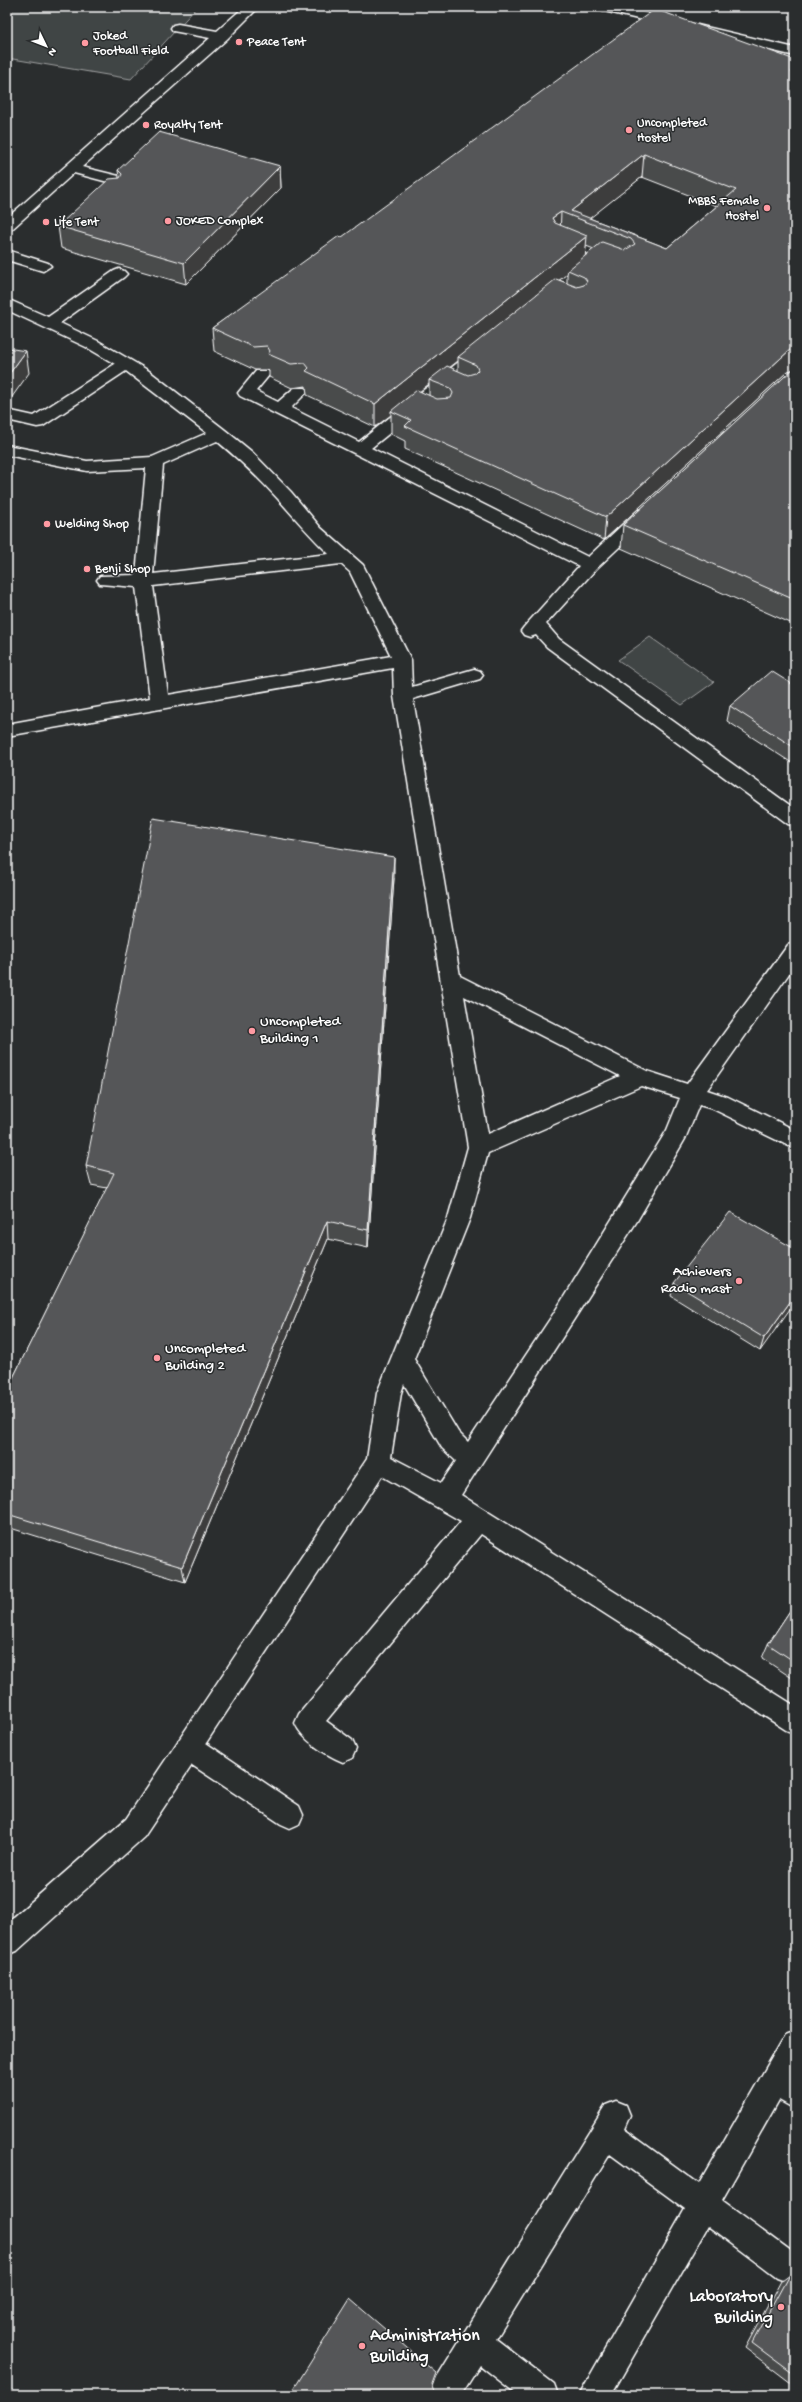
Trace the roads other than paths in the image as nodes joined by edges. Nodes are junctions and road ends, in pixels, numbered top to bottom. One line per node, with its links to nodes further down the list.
1 (252, 7): 4 (street)
2 (604, 7): 5 (street)
3 (178, 28): 4 (street)
4 (220, 36): 6 (street)
5 (795, 52)
6 (70, 168): 7 (street); 8 (street)
7 (116, 195)
8 (16, 221)
9 (7, 255): 10 (street)
10 (43, 266)
11 (119, 274): 13 (street)
12 (7, 304): 13 (street)
13 (50, 323): 15 (street)
14 (492, 343): 17 (street)
15 (126, 364): 21 (street); 22 (street)
16 (262, 374): 20 (street)
17 (444, 382): 18 (street); 23 (street)
18 (462, 390)
19 (300, 392): 20 (street)
20 (280, 409): 23 (street)
21 (7, 415)
22 (218, 434): 25 (street); 27 (street)
23 (360, 449): 28 (street)
24 (7, 450): 25 (street)
25 (155, 462): 30 (street)
26 (657, 503): 28 (street)
27 (344, 558): 30 (street); 31 (street)
28 (590, 565): 36 (street)
29 (106, 580): 30 (street)
30 (144, 581): 34 (street)
31 (402, 660): 33 (street); 34 (street)
32 (474, 675): 33 (street)
33 (403, 696): 38 (street)
34 (160, 703): 35 (street)
35 (7, 730)
36 (795, 819)
37 (795, 950): 40 (street)
38 (452, 981): 39 (street); 42 (street)
39 (640, 1077): 40 (street); 42 (street)
40 (692, 1094): 41 (street); 44 (street)
41 (795, 1140)
42 (479, 1147): 43 (street)
43 (402, 1360): 44 (street); 45 (street)
44 (470, 1459): 46 (street)
45 (378, 1462): 46 (street); 49 (street)
46 (445, 1498): 47 (street)
47 (478, 1518): 48 (street); 50 (street)
48 (795, 1721)
49 (189, 1747): 51 (street); 52 (street)
50 (343, 1749)
51 (290, 1815)
52 (7, 1941)
53 (795, 2045): 54 (street)
54 (785, 2087): 55 (street)
55 (704, 2203): 56 (street); 57 (street); 60 (street)
56 (788, 2267)
57 (476, 2343): 58 (street); 59 (street)
58 (448, 2388)
59 (543, 2395)
60 (594, 2395)

